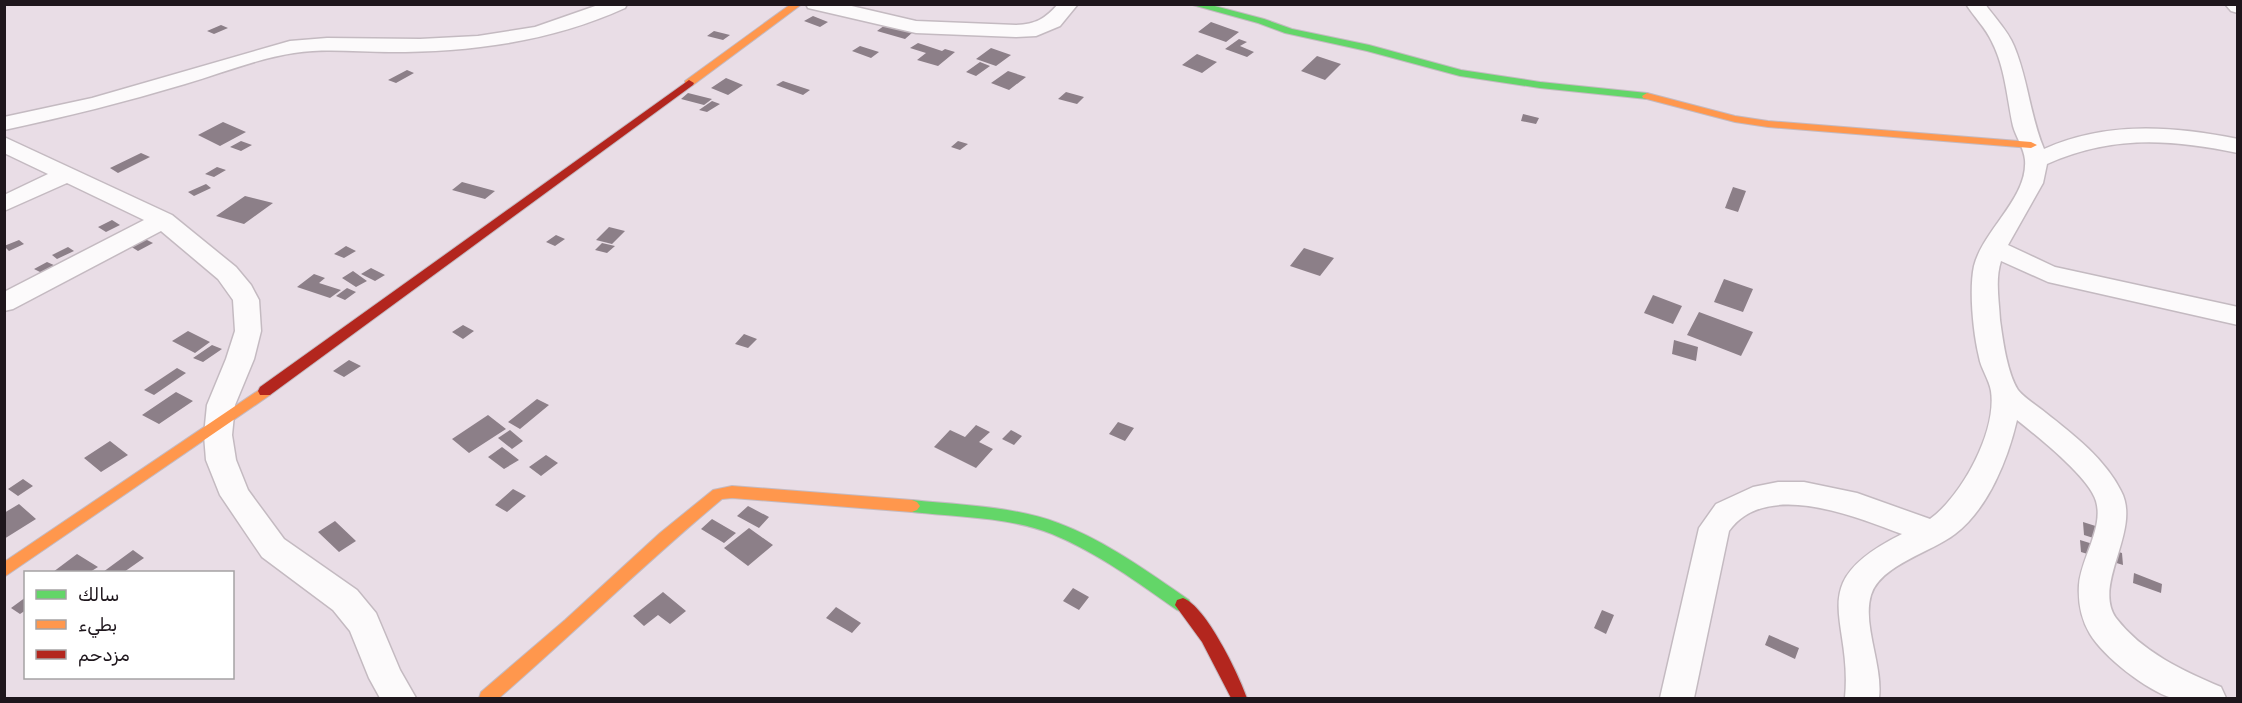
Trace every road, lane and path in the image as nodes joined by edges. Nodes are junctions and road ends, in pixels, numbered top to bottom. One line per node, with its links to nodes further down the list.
1 (798, 4): 20 (street)
2 (815, 4): 3 (street)
3 (1070, 4)
4 (1193, 4): 12 (street)
5 (1975, 4): 12 (street)
6 (2234, 4): 8 (street)
7 (617, 6): 9 (street)
8 (2238, 7)
9 (4, 124)
10 (4, 144): 13 (street)
11 (2238, 146): 12 (street)
12 (2034, 153): 16 (street)
13 (67, 174): 14 (street); 15 (street)
14 (4, 204)
15 (163, 220): 17 (street); 20 (street)
16 (1994, 248): 18 (street); 19 (street)
17 (4, 303)
18 (2238, 316)
19 (2005, 394): 21 (street); 28 (street)
20 (218, 425): 22 (street); 23 (street)
21 (1932, 532): 26 (street); 27 (street)
22 (4, 571)
23 (390, 692)
24 (487, 699): 25 (street)
25 (1239, 699)
26 (1677, 699)
27 (1862, 699)
28 (2209, 699)

